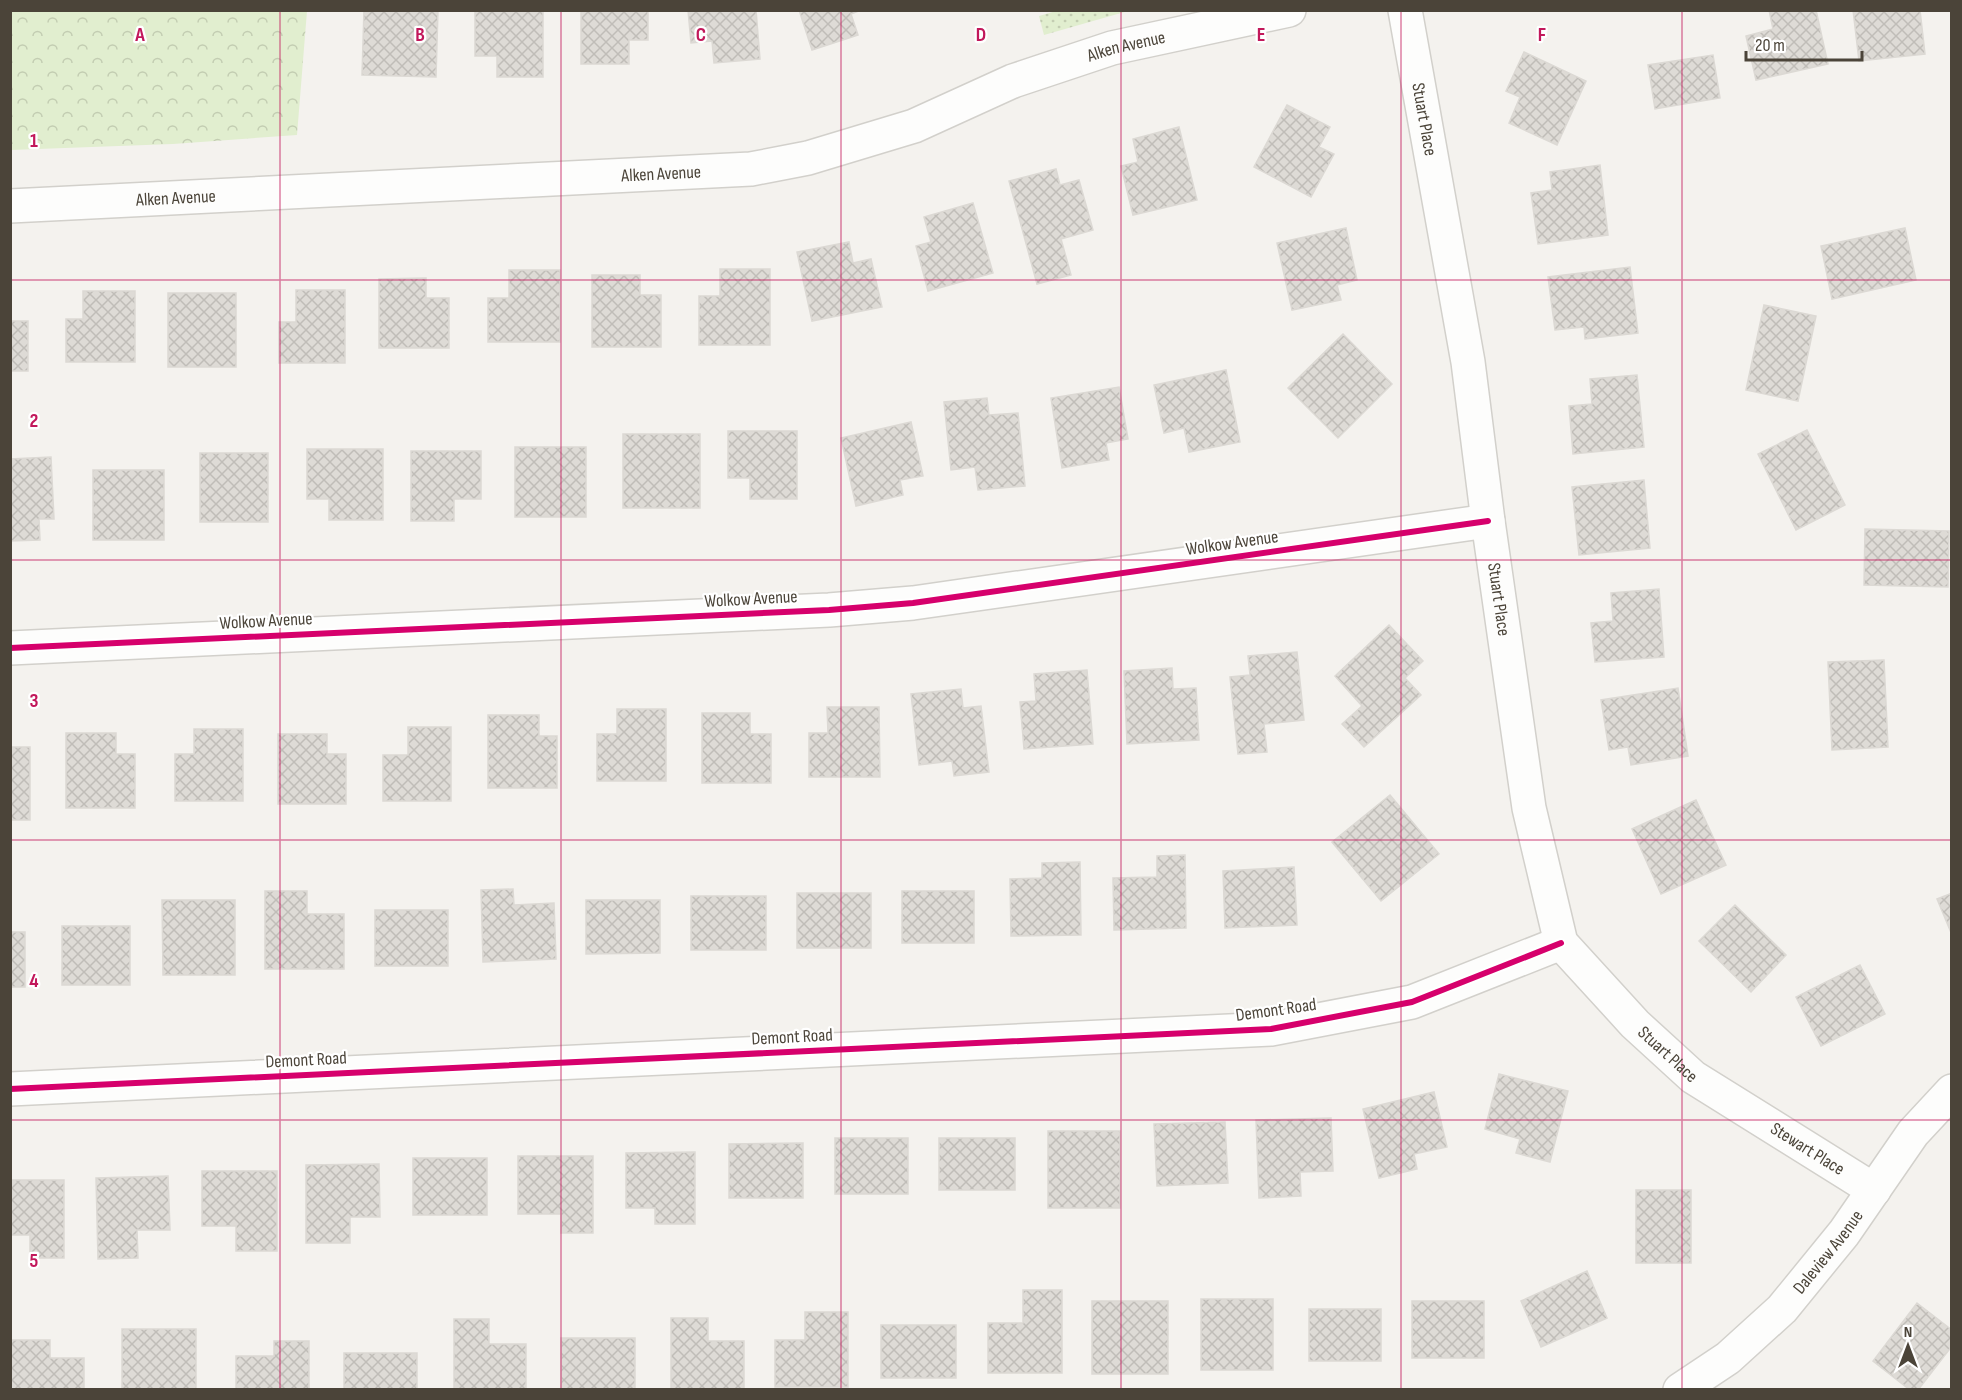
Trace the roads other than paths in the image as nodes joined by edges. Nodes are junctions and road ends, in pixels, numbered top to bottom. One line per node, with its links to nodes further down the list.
1 (1289, 10): 3 (street, Alken Avenue)
2 (1405, 10): 4 (street, Stuart Place)
3 (10, 206)
4 (1488, 521): 5 (street, Wolkow Avenue); 6 (street, Stuart Place)
5 (10, 648)
6 (1561, 943): 7 (street, Demont Road); 9 (street, Stuart Place)
7 (10, 1089)
8 (1952, 1091): 10 (street, Daleview Avenue)
9 (1742, 1110): 10 (street, Stewart Place)
10 (1874, 1190): 11 (street, Daleview Avenue)
11 (1680, 1389)

